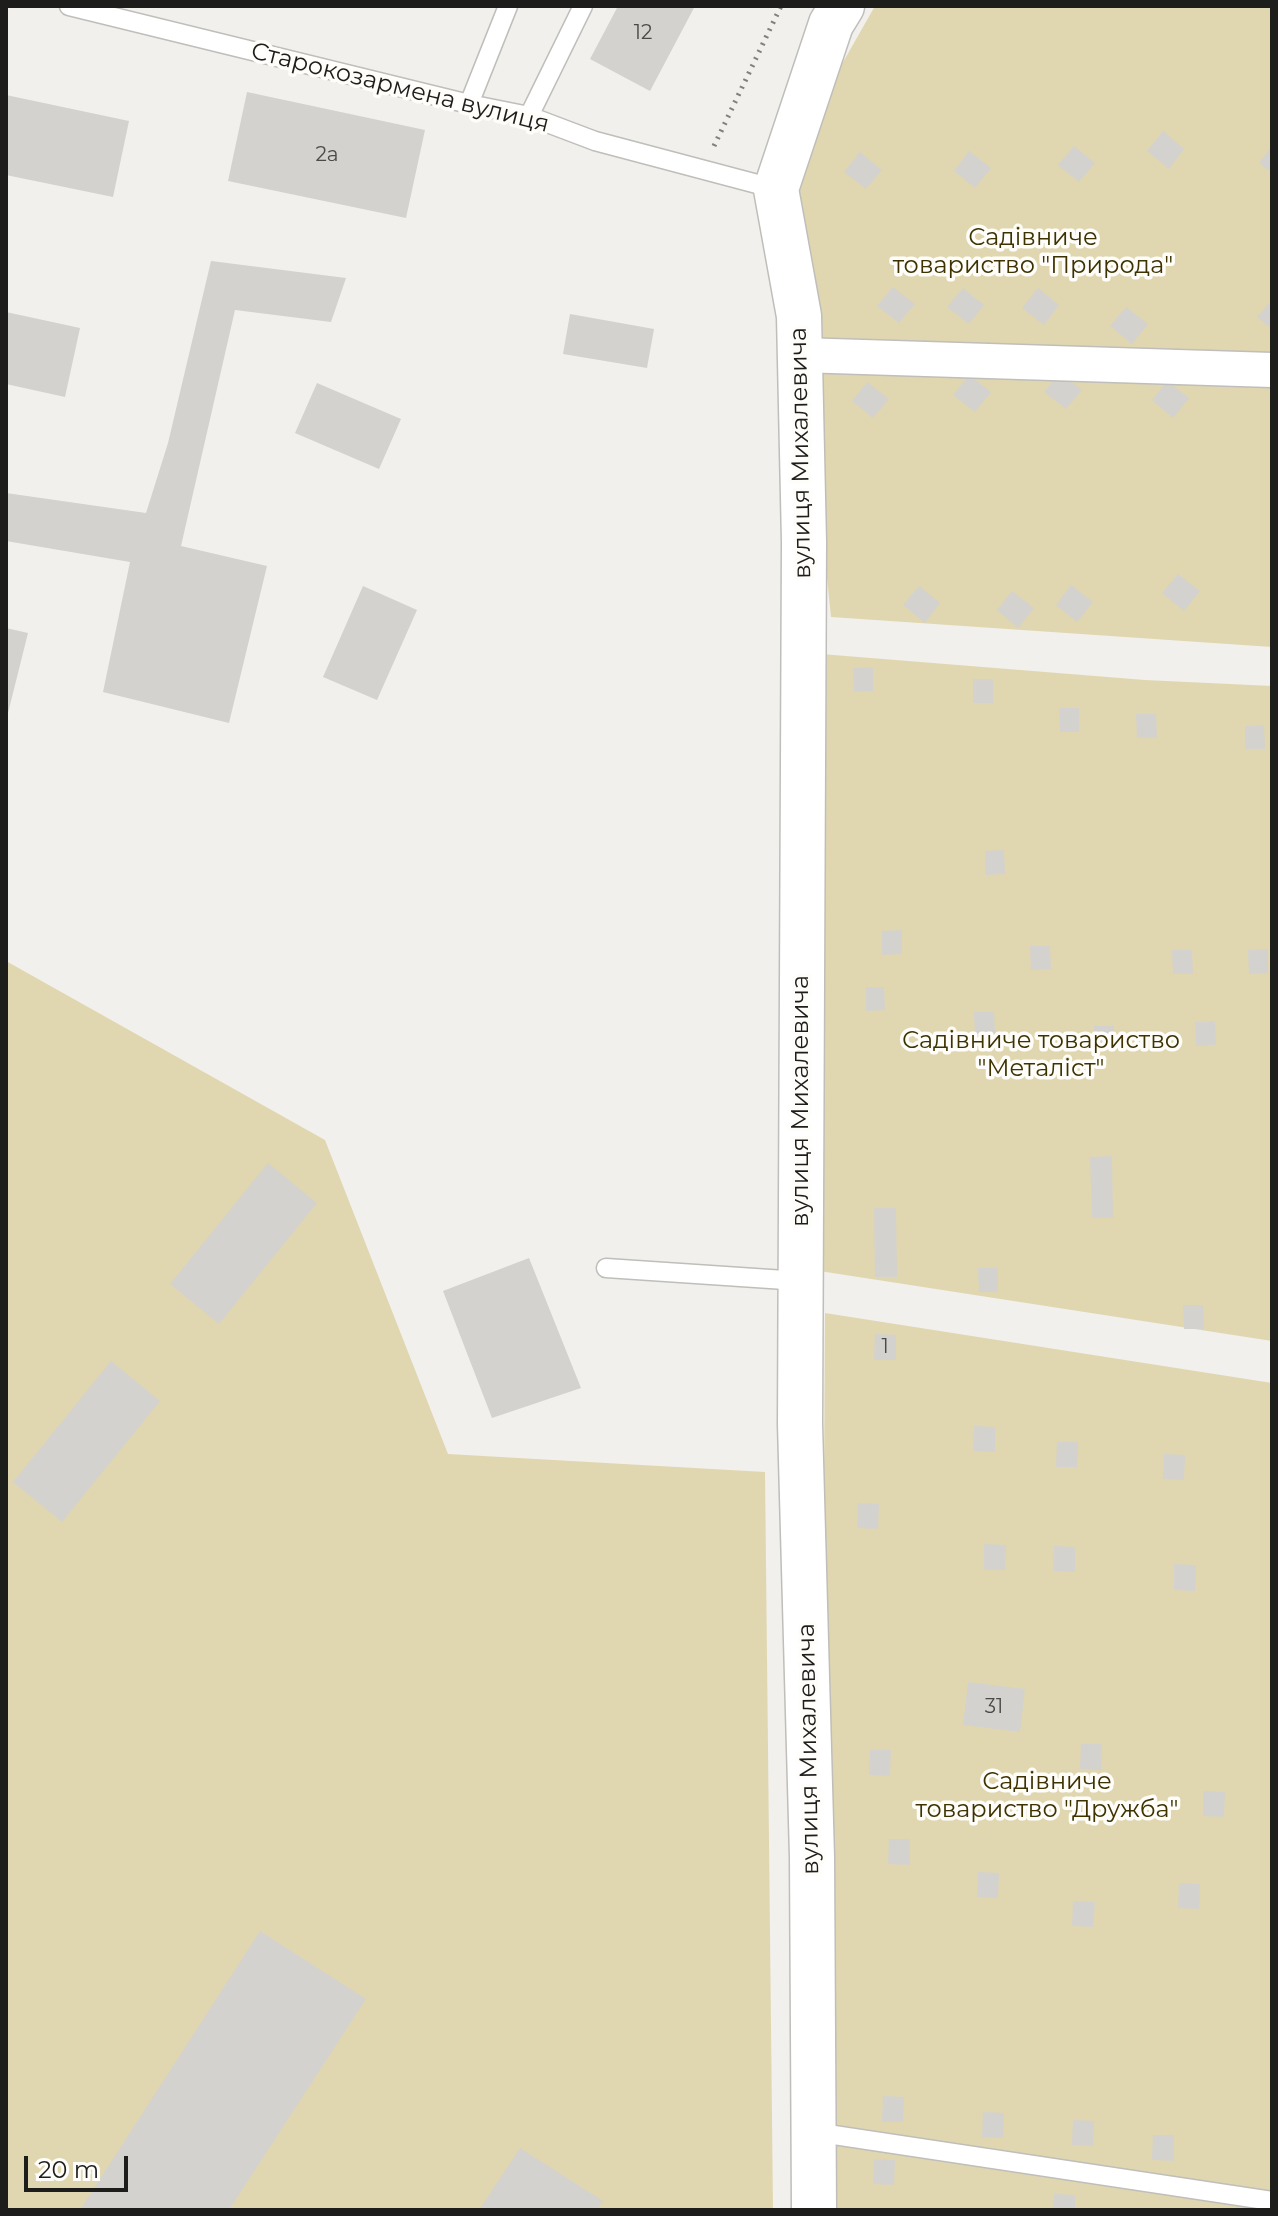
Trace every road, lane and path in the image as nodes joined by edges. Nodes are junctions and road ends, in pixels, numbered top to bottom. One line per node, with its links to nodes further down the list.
1 (69, 6): 6 (lane, Старокозармена вулиця)
2 (508, 6): 6 (lane)
3 (583, 6): 7 (lane)
4 (781, 6): 8 (path)
5 (842, 6): 9 (street, вулиця Михалевича)
6 (469, 104): 7 (lane, Старокозармена вулиця)
7 (529, 116): 8 (lane, Старокозармена вулиця)
8 (702, 171): 9 (lane, Старокозармена вулиця)
9 (776, 189): 10 (street, вулиця Михалевича)
10 (800, 355): 11 (street); 13 (street, вулиця Михалевича)
11 (1272, 370)
12 (606, 1268): 13 (lane)
13 (800, 1281): 14 (street, вулиця Михалевича)
14 (814, 2132): 15 (lane); 16 (street, вулиця Михалевича)
15 (1272, 2201)
16 (814, 2210)

